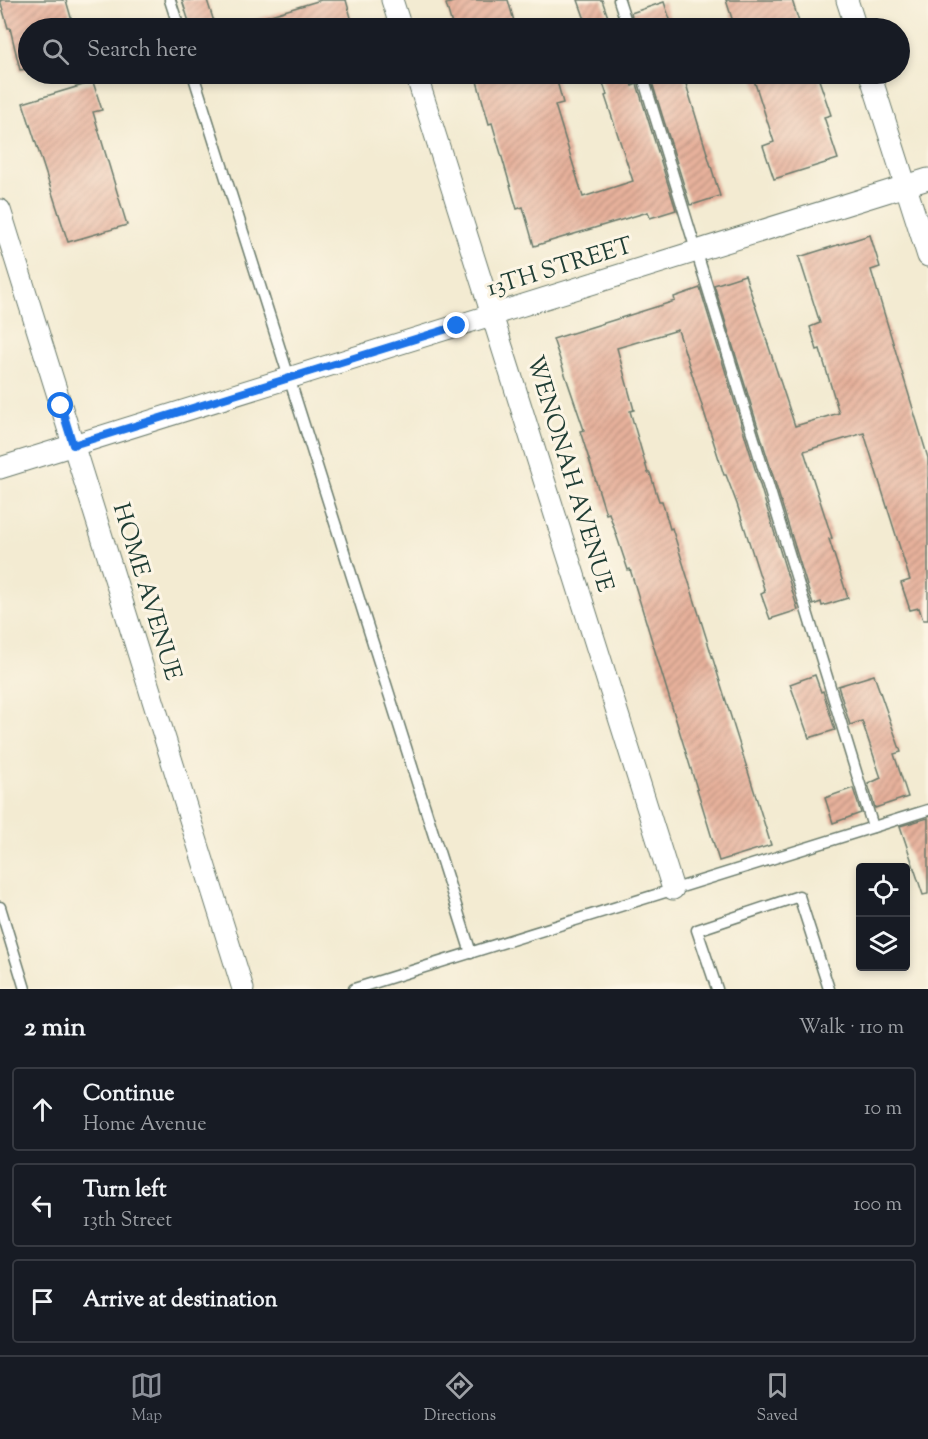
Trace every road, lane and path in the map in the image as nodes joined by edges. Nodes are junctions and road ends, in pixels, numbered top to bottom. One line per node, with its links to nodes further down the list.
1 (170, 0): 5 (lane)
2 (392, 0): 6 (street)
3 (619, 0): 7 (lane)
4 (847, 0): 8 (street)
5 (176, 18)
6 (398, 18)
7 (625, 18)
8 (853, 18)
9 (196, 84): 19 (lane)
10 (419, 84): 18 (street, WENONAH AVENUE)
11 (645, 84): 16 (lane)
12 (873, 84): 14 (street)
13 (928, 179): 14 (street, 13TH STREET)
14 (906, 186): 16 (street, 13TH STREET); 17 (street)
15 (0, 210): 20 (street, HOME AVENUE)
16 (698, 252): 18 (street, 13TH STREET); 23 (lane)
17 (928, 256)
18 (492, 315): 19 (street, 13TH STREET); 24 (street, WENONAH AVENUE)
19 (290, 378): 20 (street, 13TH STREET); 26 (lane)
20 (73, 445): 21 (street, 13TH STREET); 28 (street, HOME AVENUE)
21 (0, 468)
22 (928, 810): 23 (lane)
23 (873, 827): 24 (lane)
24 (673, 890): 26 (lane)
25 (0, 907): 27 (lane)
26 (471, 952): 29 (lane)
27 (25, 989)
28 (243, 989)
29 (354, 989)
30 (717, 989): 31 (lane)
31 (829, 989)

